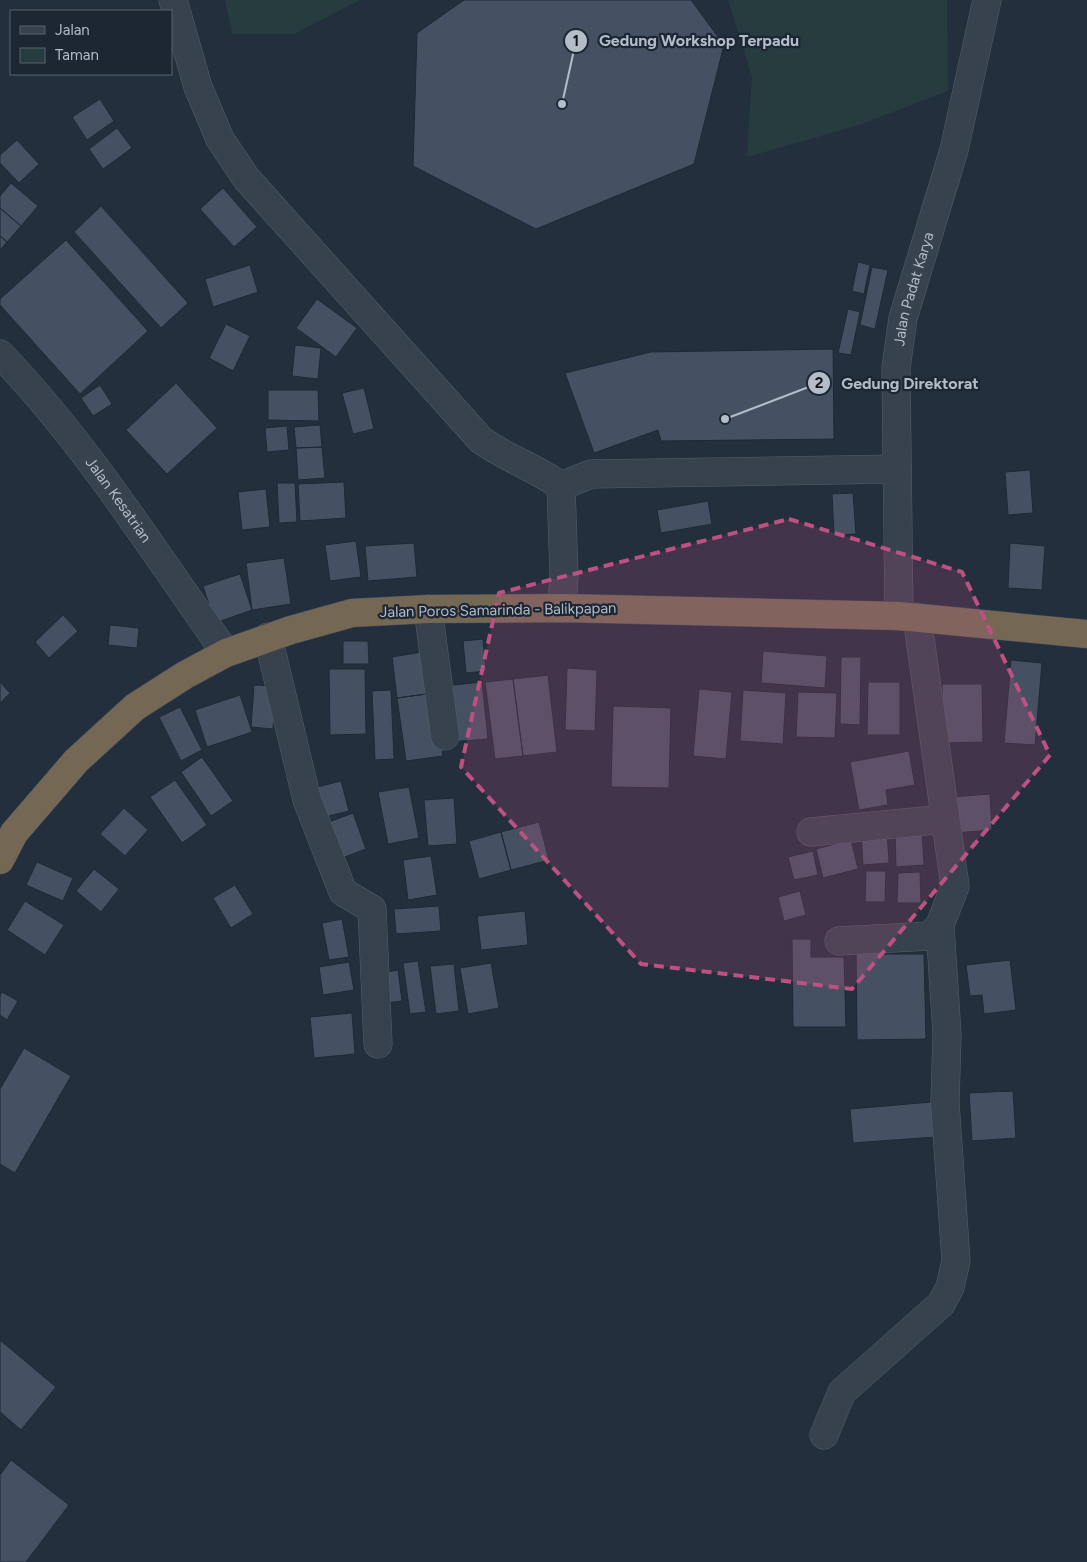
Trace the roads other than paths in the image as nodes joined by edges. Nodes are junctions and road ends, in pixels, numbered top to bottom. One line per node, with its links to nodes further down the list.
1 (173, 0): 5 (street)
2 (987, 0): 4 (street, Jalan Padat Karya)
3 (0, 354): 11 (street, Jalan Kesatrian)
4 (897, 469): 5 (street); 8 (street, Jalan Padat Karya)
5 (561, 486): 6 (street)
6 (562, 608): 7 (highway, Jalan Poros Samarinda - Balikpapan); 8 (highway, Jalan Poros Samarinda - Balikpapan)
7 (428, 609): 10 (highway, Jalan Poros Samarinda - Balikpapan); 12 (street)
8 (908, 617): 9 (highway, Jalan Poros Samarinda - Balikpapan); 13 (street, Jalan Padat Karya)
9 (1087, 634)
10 (268, 638): 11 (highway, Jalan Poros Samarinda - Balikpapan); 18 (street)
11 (226, 653): 15 (highway, Jalan Poros Samarinda - Balikpapan)
12 (445, 736)
13 (945, 819): 14 (street); 16 (street, Jalan Padat Karya)
14 (810, 832)
15 (0, 860)
16 (940, 925): 17 (street); 19 (street)
17 (839, 941)
18 (378, 1044)
19 (824, 1435)

